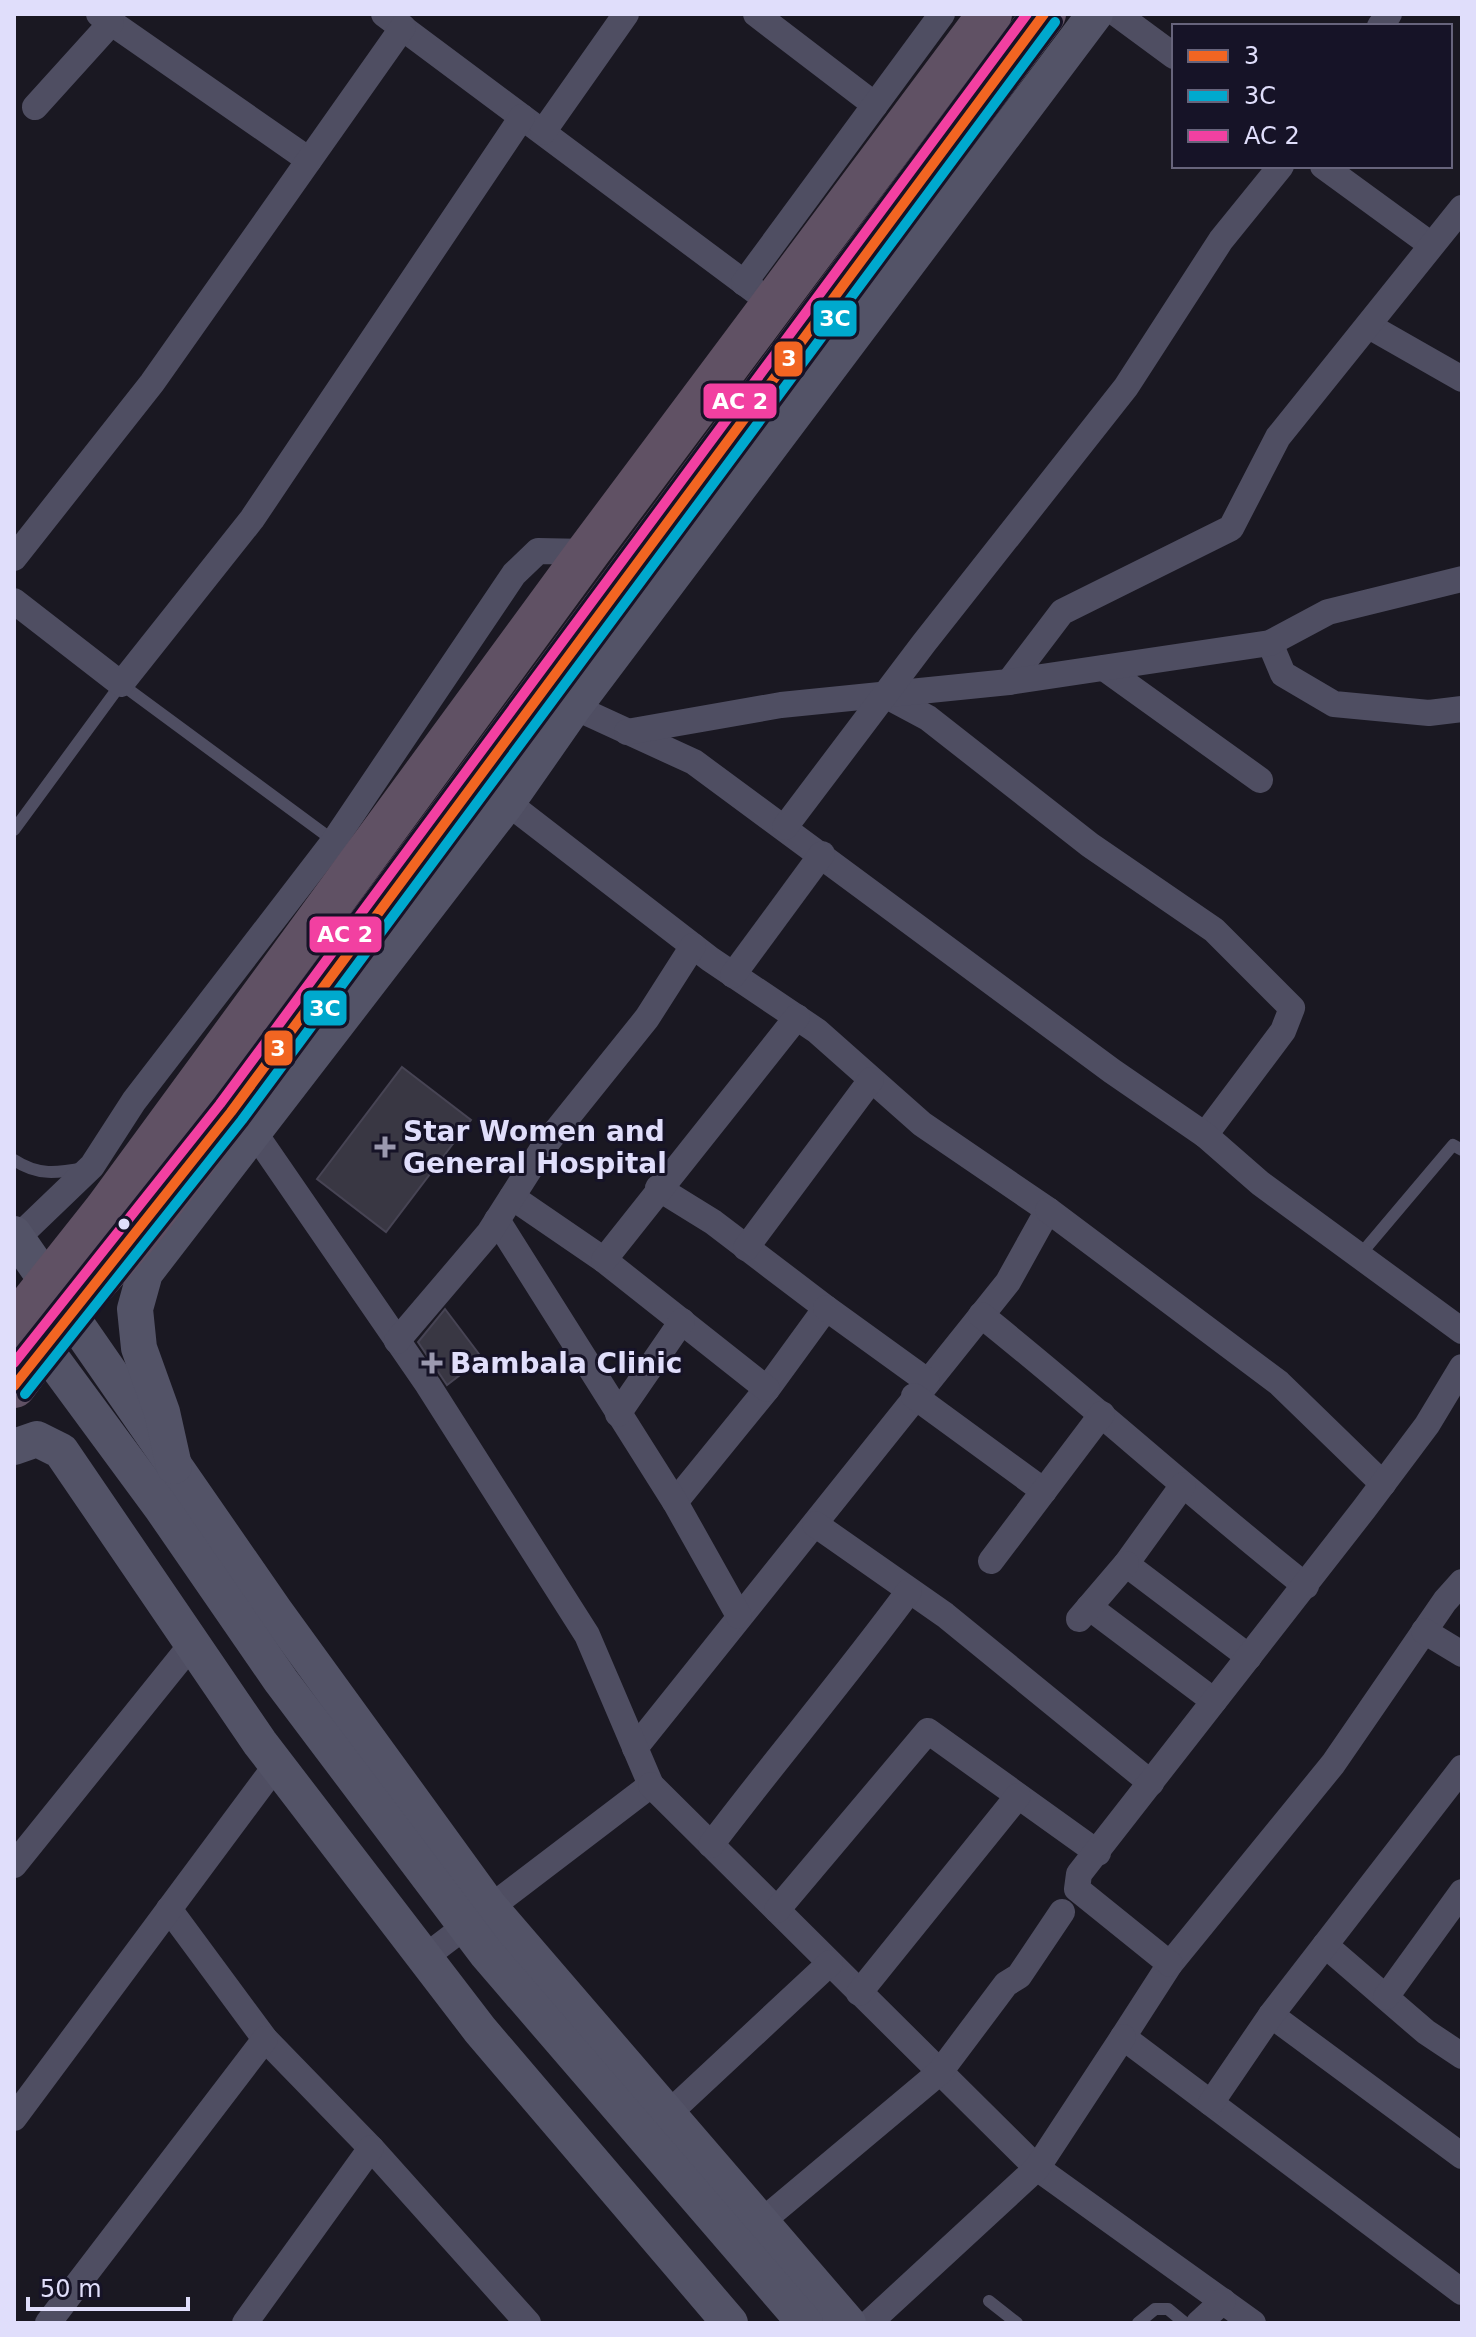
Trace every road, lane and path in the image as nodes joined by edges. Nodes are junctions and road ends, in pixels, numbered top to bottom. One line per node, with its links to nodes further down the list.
1 (626, 14): 13 (street)
2 (756, 14): 11 (street)
3 (942, 14): 11 (street)
4 (990, 14): 19 (highway)
5 (1044, 14): 31 (highway)
6 (1095, 14): 31 (street)
7 (1117, 14): 10 (street)
8 (105, 19): 12 (street); 14 (street)
9 (394, 21): 13 (street); 14 (street)
10 (1172, 55)
11 (875, 105): 19 (street)
12 (35, 107)
13 (533, 124): 19 (street); 29 (street)
14 (309, 160): 23 (street)
15 (1279, 168): 30 (street)
16 (1326, 168): 18 (street)
17 (1462, 208): 18 (street)
18 (1430, 244): 20 (street)
19 (759, 294): 22 (highway)
20 (1369, 326): 21 (street); 28 (street)
21 (1462, 379)
22 (588, 552): 38 (street); 59 (highway)
23 (14, 558)
24 (1462, 579): 26 (street)
25 (14, 601): 29 (street)
26 (1270, 643): 27 (street); 32 (street)
27 (1104, 668): 28 (street); 34 (street)
28 (1009, 682): 30 (street)
29 (121, 684): 37 (lane); 38 (lane)
30 (885, 695): 33 (street); 36 (street); 45 (street)
31 (558, 699): 33 (street); 35 (highway)
32 (1462, 709)
33 (627, 732): 36 (street)
34 (1260, 780)
35 (492, 791): 40 (street); 44 (highway)
36 (785, 827): 39 (street)
37 (14, 830)
38 (334, 841): 48 (street)
39 (822, 854): 41 (street); 45 (street)
40 (693, 946): 41 (street); 50 (street)
41 (733, 975): 42 (street)
42 (797, 1017): 43 (street); 49 (street)
43 (871, 1080): 51 (street); 54 (street)
44 (242, 1122): 59 (highway); 62 (street); 70 (street)
45 (1205, 1135): 55 (street)
46 (1462, 1150): 55 (lane)
47 (14, 1160): 48 (lane)
48 (92, 1166): 53 (street)
49 (658, 1188): 54 (street); 56 (street)
50 (512, 1197): 52 (street); 56 (street)
51 (1048, 1210): 58 (street); 71 (street)
52 (497, 1220): 62 (street); 67 (street)
53 (15, 1236): 59 (street)
54 (746, 1248): 57 (street)
55 (1360, 1255): 61 (street)
56 (604, 1260): 60 (street)
57 (826, 1308): 65 (street); 66 (street)
58 (981, 1315): 66 (street); 68 (street)
59 (34, 1316): 64 (highway); 70 (street); 100 (street)
60 (682, 1321): 65 (street); 67 (street)
61 (1462, 1331)
62 (397, 1341): 87 (street)
63 (1462, 1367): 71 (street)
64 (14, 1386)
65 (767, 1389): 74 (street)
66 (920, 1389): 73 (street); 75 (street)
67 (618, 1414): 74 (street)
68 (1102, 1414): 72 (street); 73 (street)
69 (14, 1447): 83 (street)
70 (174, 1466): 100 (street)
71 (1383, 1484): 79 (street)
72 (1183, 1485): 77 (street); 79 (street)
73 (1044, 1491): 76 (street)
74 (675, 1502): 81 (street)
75 (815, 1524): 80 (street); 81 (street)
76 (991, 1561)
77 (1126, 1564): 85 (street); 86 (street)
78 (1462, 1582): 82 (street)
79 (1306, 1586): 85 (street)
80 (909, 1591): 90 (street); 93 (street)
81 (739, 1616): 87 (street)
82 (1424, 1631): 84 (street); 104 (street)
83 (192, 1644): 88 (street); 95 (street)
84 (1462, 1654)
85 (1249, 1657): 86 (street)
86 (1214, 1701): 90 (street)
87 (635, 1748): 91 (street)
88 (277, 1764): 97 (street); 102 (street)
89 (1462, 1768): 101 (street)
90 (1151, 1783): 94 (street)
91 (651, 1785): 93 (street); 100 (street)
92 (1018, 1796): 94 (street); 98 (street); 105 (street)
93 (711, 1845): 98 (street)
94 (1098, 1853): 104 (street)
95 (14, 1865)
96 (1462, 1892): 106 (street)
97 (169, 1909): 109 (street); 114 (street)
98 (777, 1910): 103 (street)
99 (1062, 1912): 111 (street)
100 (477, 1916): 102 (street); 113 (street); 126 (street)
101 (1325, 1945): 106 (street); 107 (street)
102 (425, 1957): 125 (street)
103 (830, 1963): 105 (street); 113 (street)
104 (1170, 1964): 108 (street)
105 (859, 1993): 111 (street)
106 (1386, 1997): 110 (street)
107 (1271, 2015): 112 (street); 116 (street)
108 (1123, 2037): 112 (street); 117 (street)
109 (265, 2039): 115 (street); 122 (street)
110 (1462, 2055)
111 (940, 2072): 117 (street); 118 (street)
112 (1211, 2103): 119 (street)
113 (668, 2114): 118 (street)
114 (14, 2118)
115 (371, 2148): 123 (street); 124 (street)
116 (1462, 2156)
117 (1037, 2168): 121 (street); 128 (street)
118 (761, 2222): 127 (street)
119 (1462, 2292)
120 (989, 2301): 129 (lane)
121 (1223, 2301): 132 (street); 133 (street)
122 (48, 2323)
123 (245, 2323)
124 (528, 2323)
125 (730, 2323)
126 (805, 2323)
127 (848, 2323)
128 (869, 2323)
129 (1017, 2323)
130 (1138, 2323): 131 (lane)
131 (1185, 2323)
132 (1199, 2323)
133 (1253, 2323)

